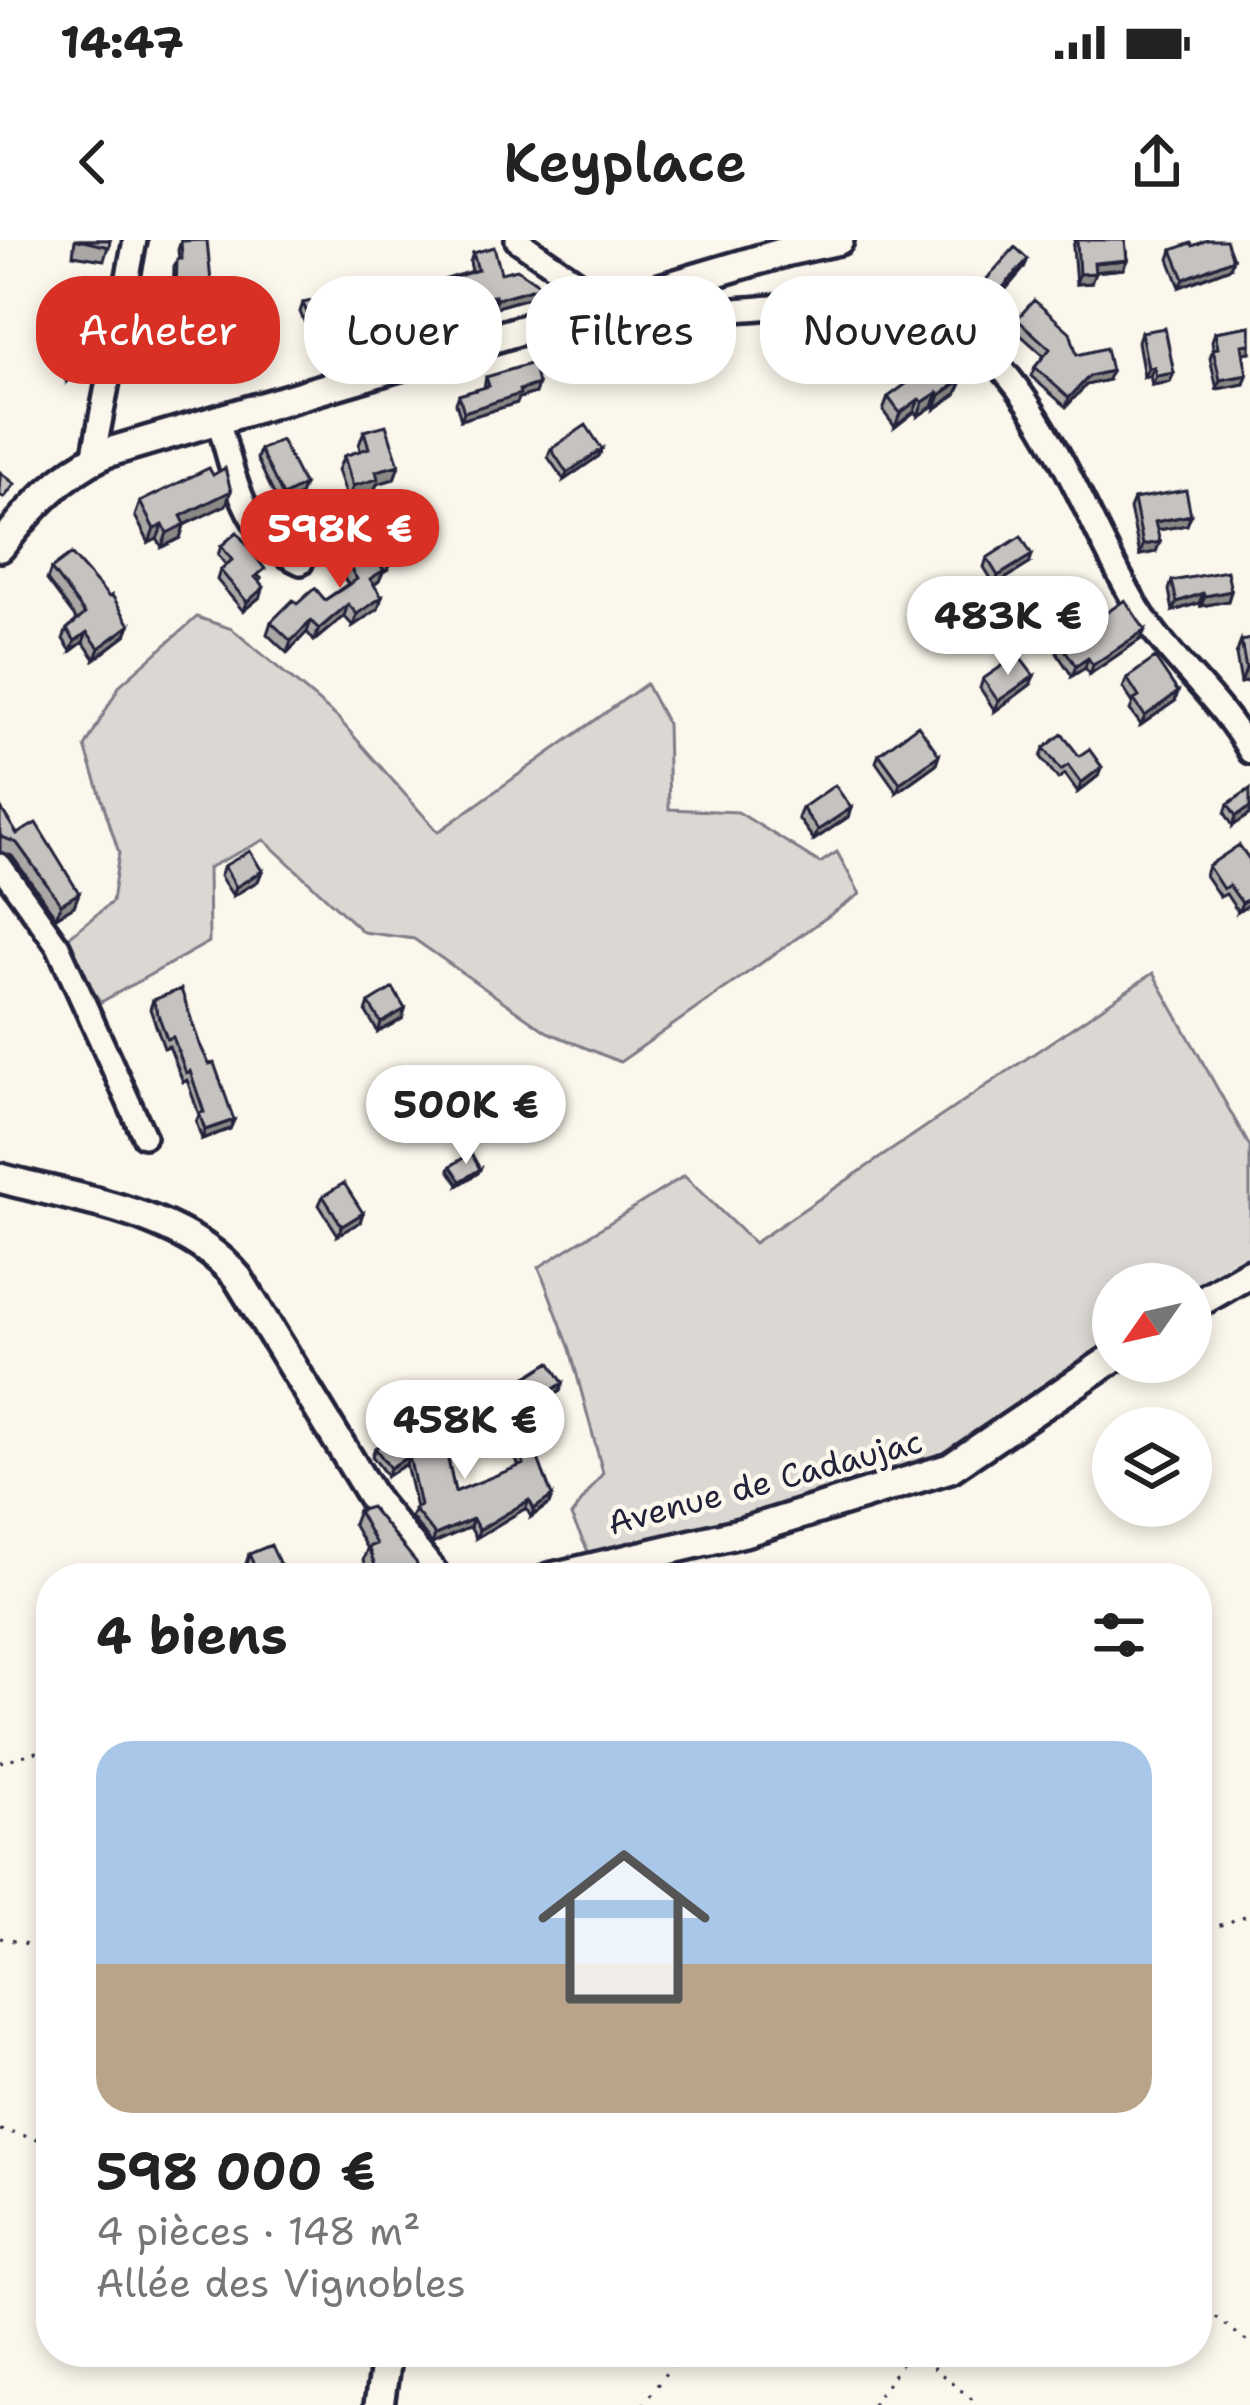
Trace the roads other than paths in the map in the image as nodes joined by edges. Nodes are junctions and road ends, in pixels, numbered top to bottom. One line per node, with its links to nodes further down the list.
1 (135, 240): 9 (street)
2 (517, 240): 4 (street)
3 (839, 240): 5 (street)
4 (569, 276)
5 (711, 276)
6 (736, 310): 12 (street)
7 (526, 331): 8 (street)
8 (218, 420): 9 (street); 11 (street)
9 (93, 459): 10 (street)
10 (0, 548)
11 (301, 563)
12 (1250, 752)
13 (0, 865): 14 (street)
14 (144, 1136)
15 (0, 1178): 19 (street)
16 (1250, 1273): 17 (street)
17 (1212, 1295)
18 (1092, 1372): 20 (street, Avenue de Cadaujac)
19 (424, 1563)
20 (613, 1563)
21 (385, 2367): 22 (street)
22 (379, 2405)

